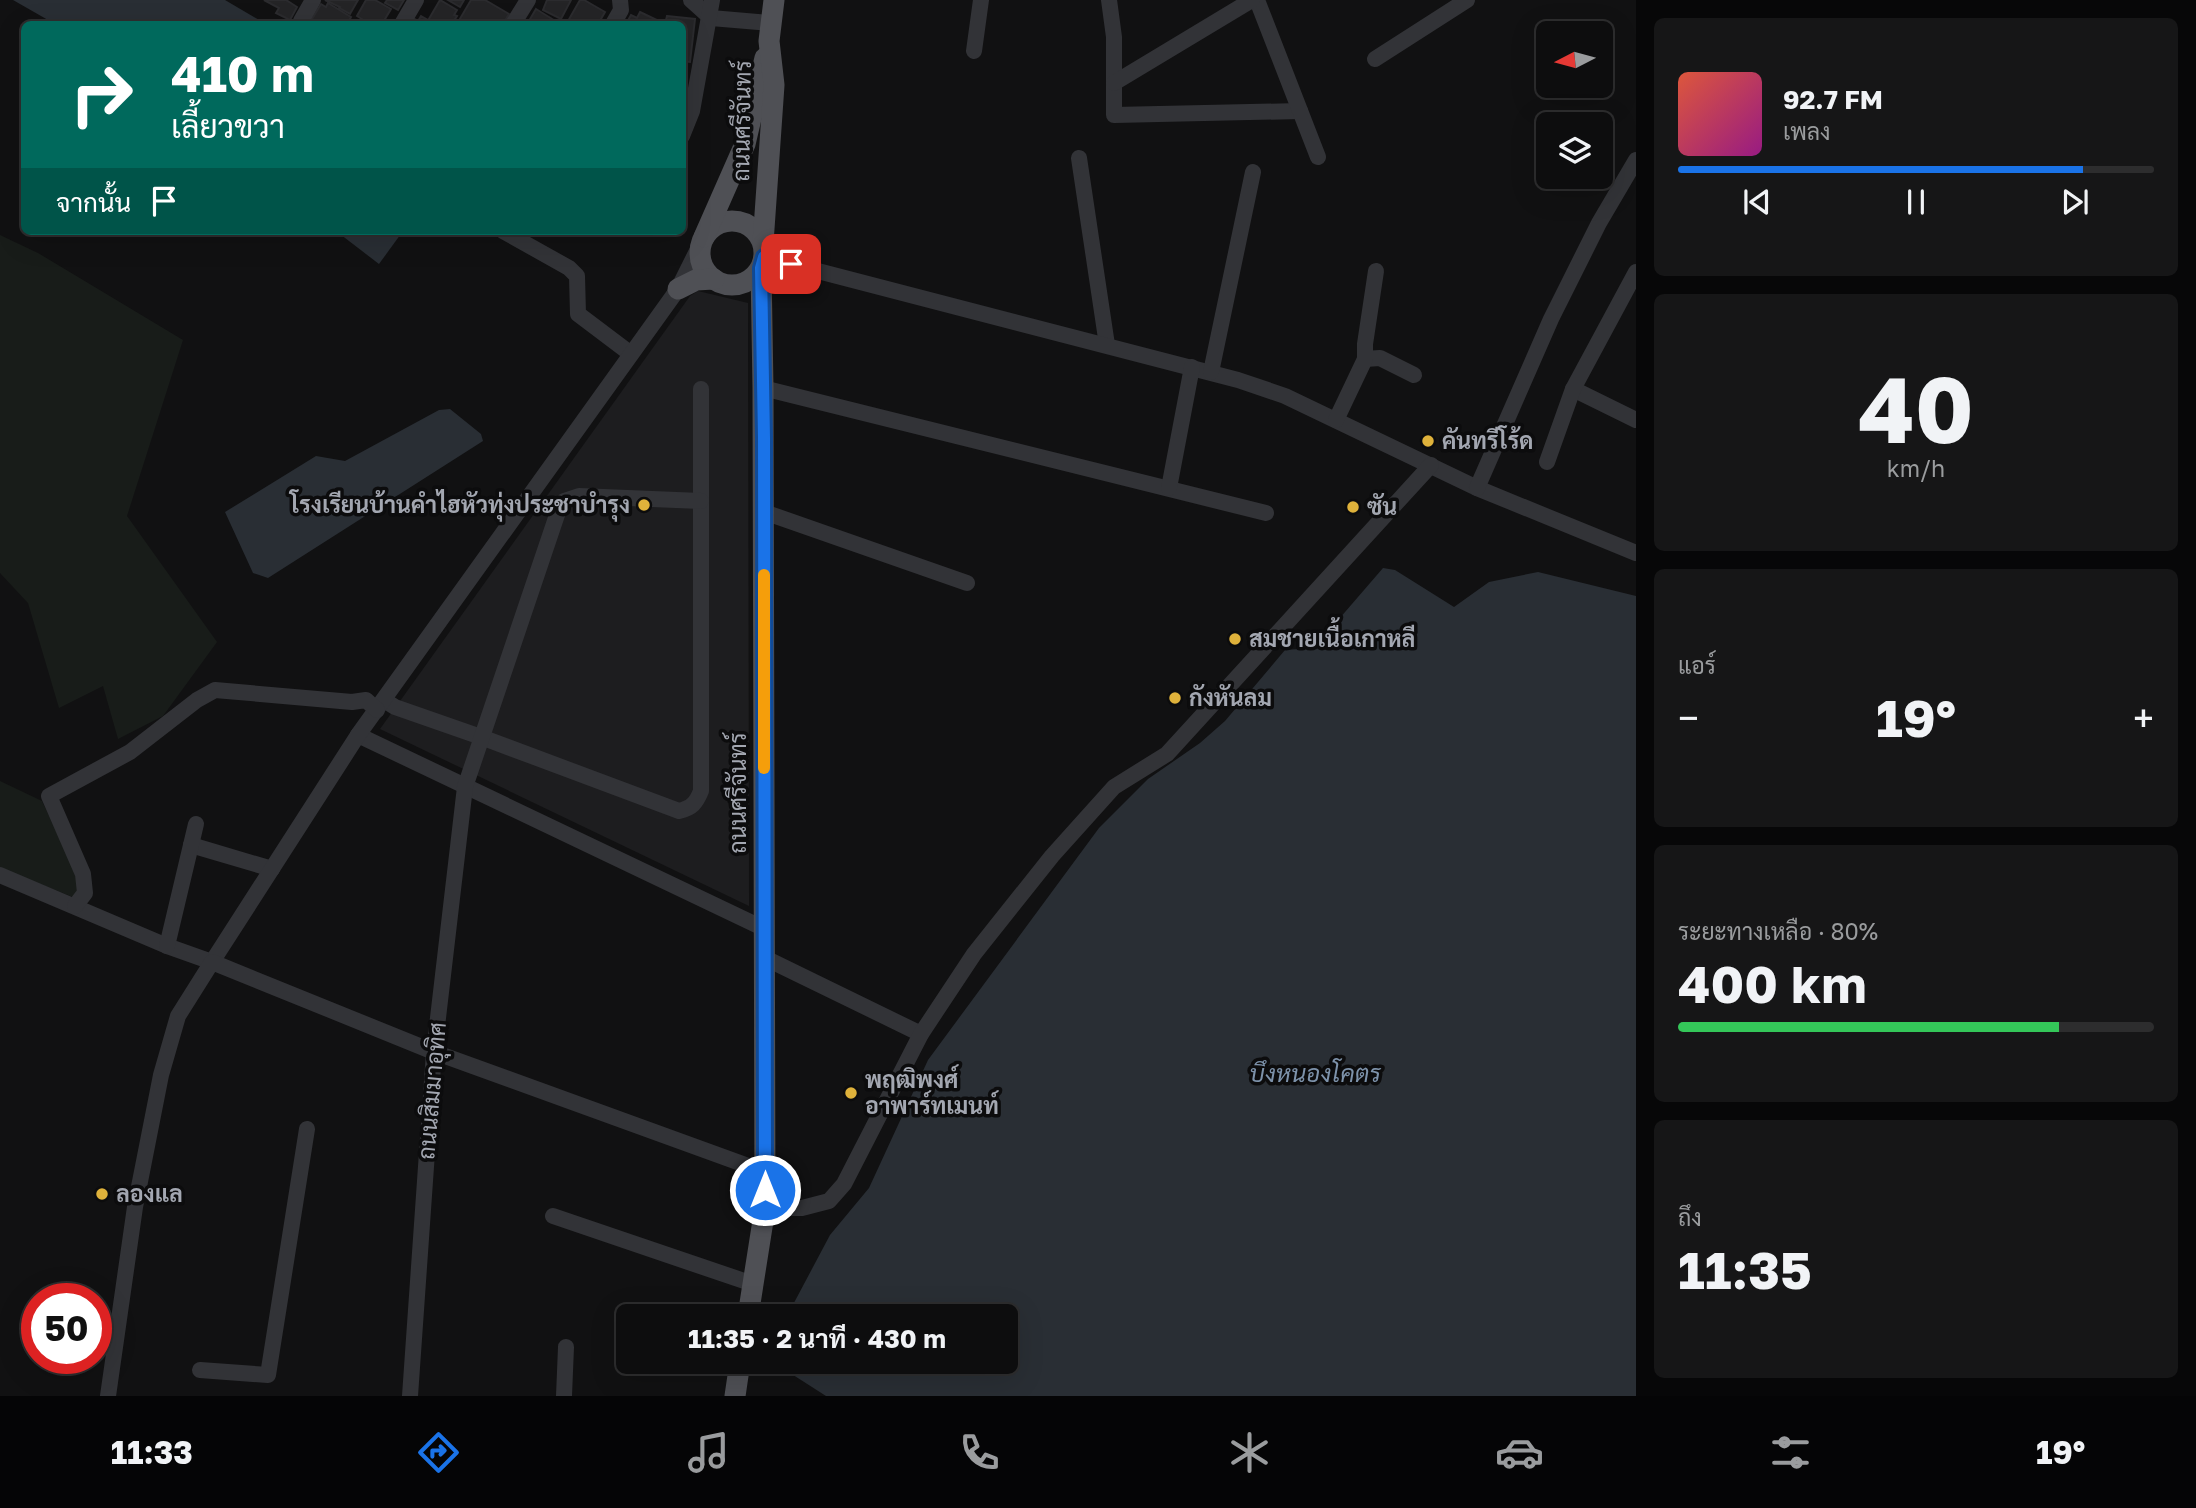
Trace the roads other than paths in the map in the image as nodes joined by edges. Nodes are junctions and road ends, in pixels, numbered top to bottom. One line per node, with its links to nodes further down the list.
1 (313, 0): 13 (street)
2 (416, 0): 14 (street)
3 (528, 0): 15 (street)
4 (620, 0): 16 (street)
5 (691, 0): 12 (street)
6 (712, 0): 12 (street)
7 (774, 0): 17 (main road, ถนนศรีจันทร์)
8 (981, 0): 18 (street)
9 (1109, 0): 20 (street)
10 (1254, 0): 20 (street); 21 (street)
11 (1467, 0): 19 (street)
12 (711, 18): 17 (street); 22 (street)
13 (301, 21)
14 (404, 21)
15 (515, 21)
16 (615, 21)
17 (770, 32): 28 (main road); 29 (main road, ถนนศรีจันทร์)
18 (974, 51)
19 (1375, 59)
20 (1114, 83): 21 (street)
21 (1300, 111): 23 (street)
22 (686, 126)
23 (1318, 157)
24 (1079, 158): 36 (street)
25 (1636, 160): 50 (street)
26 (1253, 172): 40 (street)
27 (510, 235): 37 (street)
28 (704, 237): 29 (main road); 32 (main road); 34 (street)
29 (763, 256): 33 (main road); 35 (main road, ถนนศรีจันทร์); 36 (street)
30 (1376, 271): 38 (street)
31 (1636, 272): 44 (street)
32 (714, 279): 33 (main road); 34 (main road)
33 (739, 284): 35 (main road)
34 (678, 289): 37 (street)
35 (762, 316): 42 (main road, ถนนศรีจันทร์)
36 (1107, 345): 39 (street)
37 (631, 354): 56 (street)
38 (1366, 359): 41 (street); 45 (street)
39 (1192, 366): 40 (street); 49 (street)
40 (1211, 372): 45 (street)
41 (1415, 375)
42 (763, 388): 49 (street); 52 (main road, ถนนศรีจันทร์)
43 (701, 389): 51 (street)
44 (1573, 389): 46 (street); 47 (street)
45 (1336, 420): 48 (street)
46 (1636, 420)
47 (1547, 463)
48 (1431, 465): 50 (street); 69 (street)
49 (1170, 488): 53 (street)
50 (1477, 488): 54 (street)
51 (701, 501): 58 (street, ถนนสิมมาอุทิศ); 58 (street)
52 (764, 512): 55 (street); 65 (main road, ถนนศรีจันทร์)
53 (1266, 513)
54 (1636, 553)
55 (967, 583)
56 (380, 705): 57 (street); 58 (street); 64 (street)
57 (358, 736): 59 (street); 62 (street)
58 (481, 737): 59 (street, ถนนสิมมาอุทิศ)
59 (465, 787): 65 (street); 70 (street, ถนนสิมมาอุทิศ)
60 (196, 824): 61 (street)
61 (191, 845): 62 (street); 66 (street)
62 (272, 869): 68 (street)
63 (0, 875): 64 (street)
64 (75, 906): 66 (street)
65 (765, 929): 67 (main road, ถนนศรีจันทร์)
66 (167, 946): 68 (street)
67 (765, 958): 69 (street); 72 (main road, ถนนศรีจันทร์)
68 (212, 962): 70 (street); 80 (street)
69 (921, 1034): 73 (street)
70 (434, 1052): 72 (street); 81 (street, ถนนสิมมาอุทิศ)
71 (307, 1129): 78 (street)
72 (765, 1172): 73 (main road, ถนนศรีจันทร์)
73 (765, 1208): 75 (main road, ถนนศรีจันทร์)
74 (553, 1216): 75 (street)
75 (753, 1284): 76 (main road, ถนนศรีจันทร์)
76 (750, 1304)
77 (566, 1347): 82 (street)
78 (200, 1370)
79 (738, 1374): 83 (main road)
80 (108, 1396)
81 (410, 1396)
82 (565, 1396)
83 (735, 1396)

